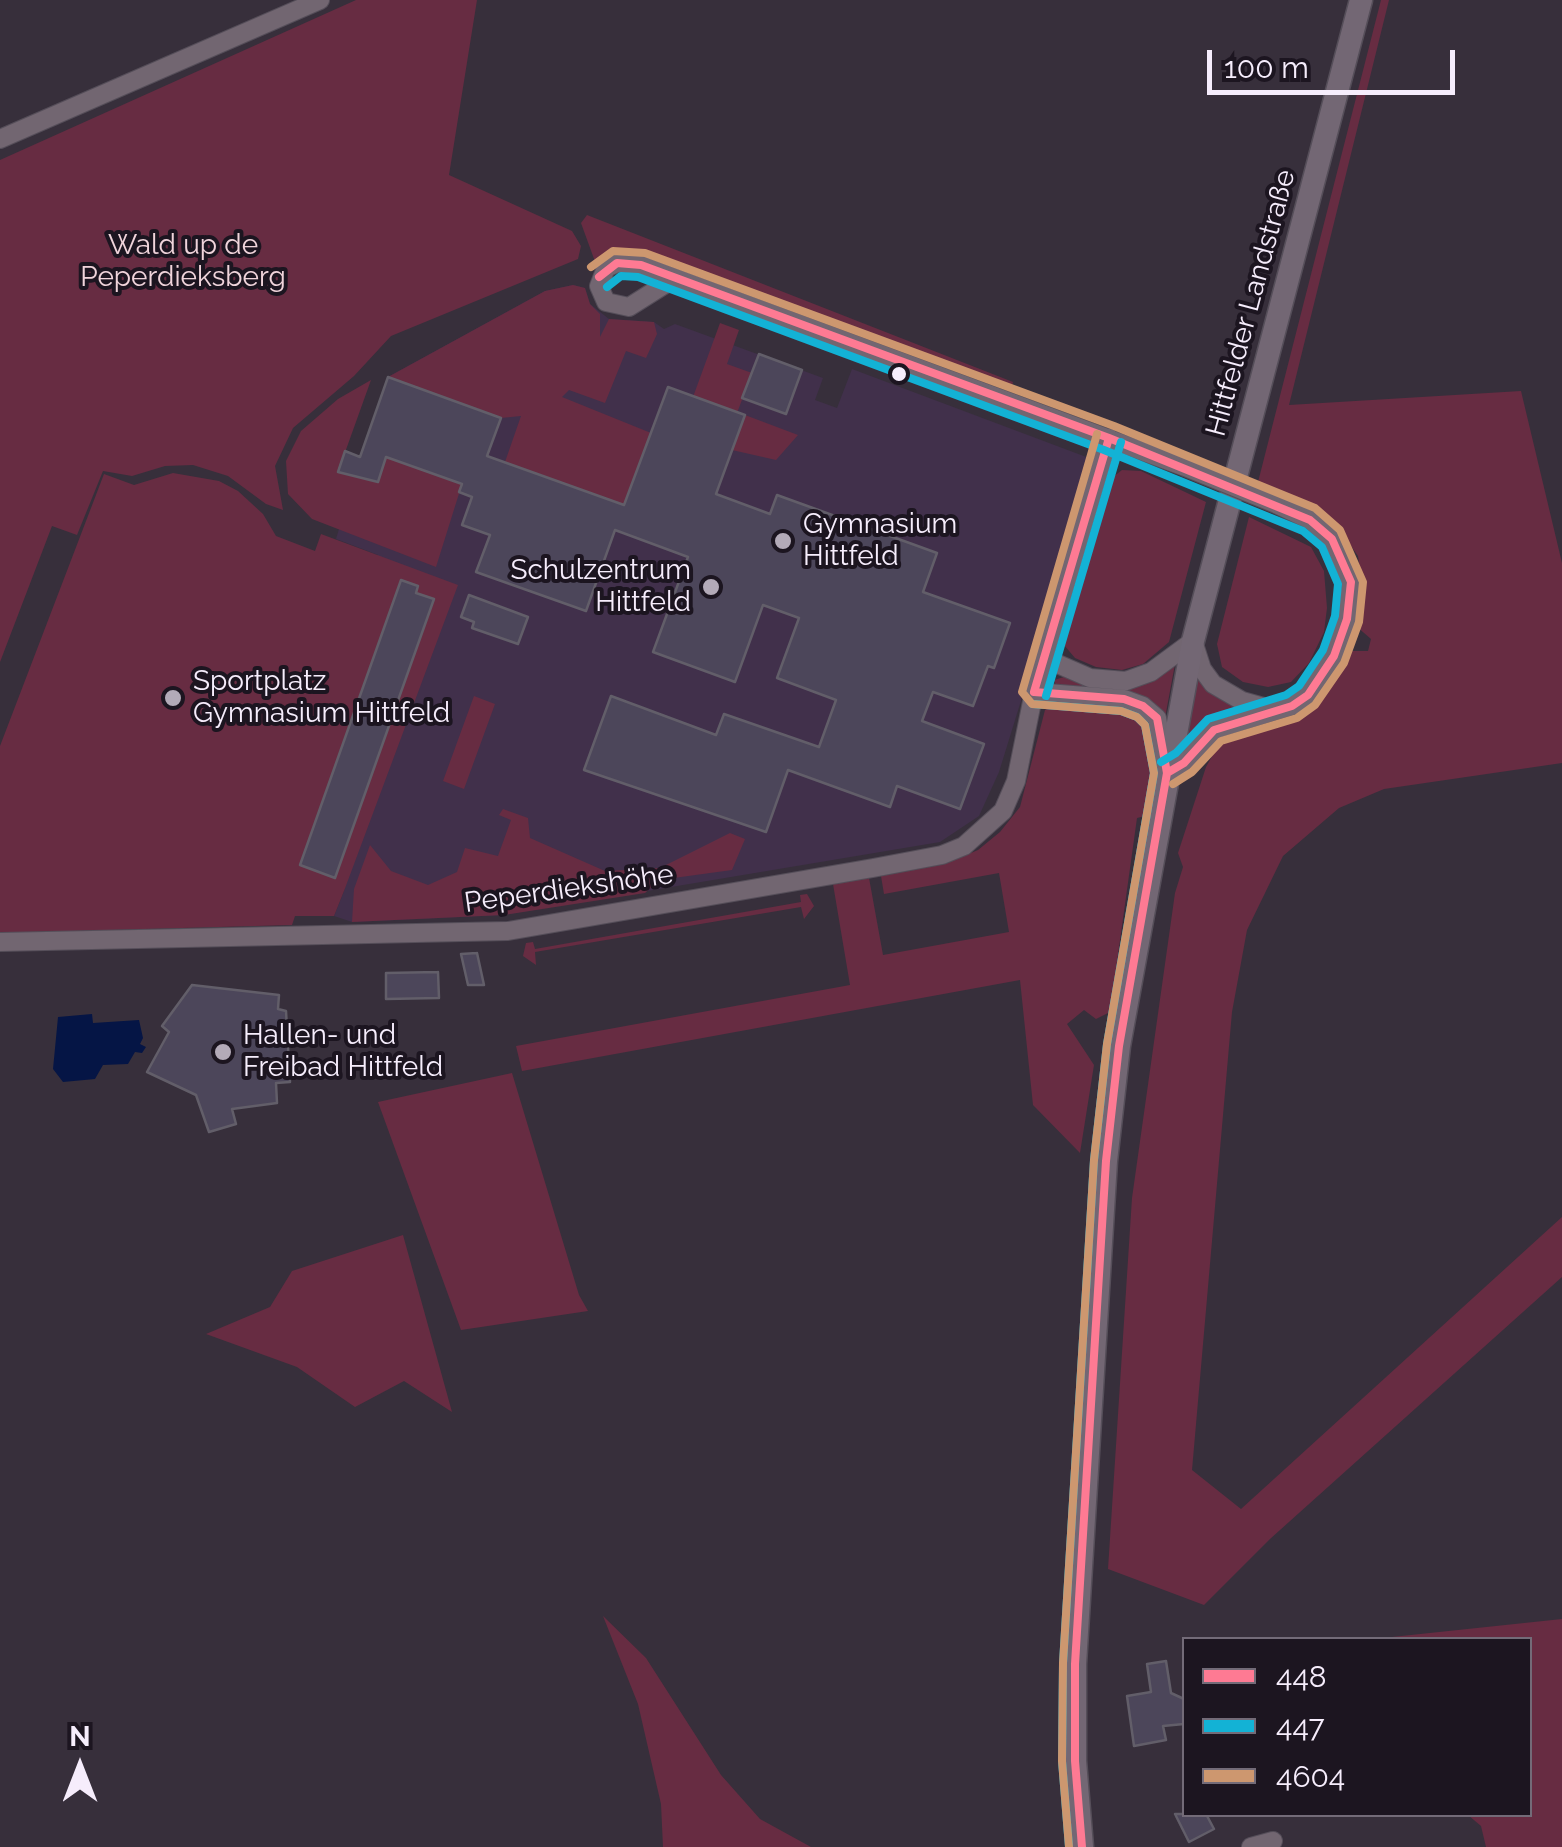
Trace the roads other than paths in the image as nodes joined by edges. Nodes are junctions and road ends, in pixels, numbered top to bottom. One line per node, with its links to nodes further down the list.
1 (320, 0): 3 (street)
2 (1362, 0): 6 (main road, Hittfelder Landstraße)
3 (0, 139)
4 (674, 278): 5 (street)
5 (1109, 438): 7 (street, Peperdiekshöhe); 9 (street, bridge)
6 (1193, 641): 7 (street); 9 (street); 10 (main road, Hittfelder Landstraße)
7 (1044, 658): 8 (street, Peperdiekshöhe)
8 (1034, 692): 10 (street); 11 (street, Peperdiekshöhe)
9 (1274, 710): 10 (street)
10 (1167, 772): 12 (main road, Hittfelder Landstraße)
11 (0, 942)
12 (1080, 1812): 14 (main road, Hittfelder Landstraße); 15 (main road, Hittfelder Landstraße)
13 (1273, 1841): 16 (street)
14 (1082, 1847)
15 (1091, 1847)
16 (1251, 1847)

